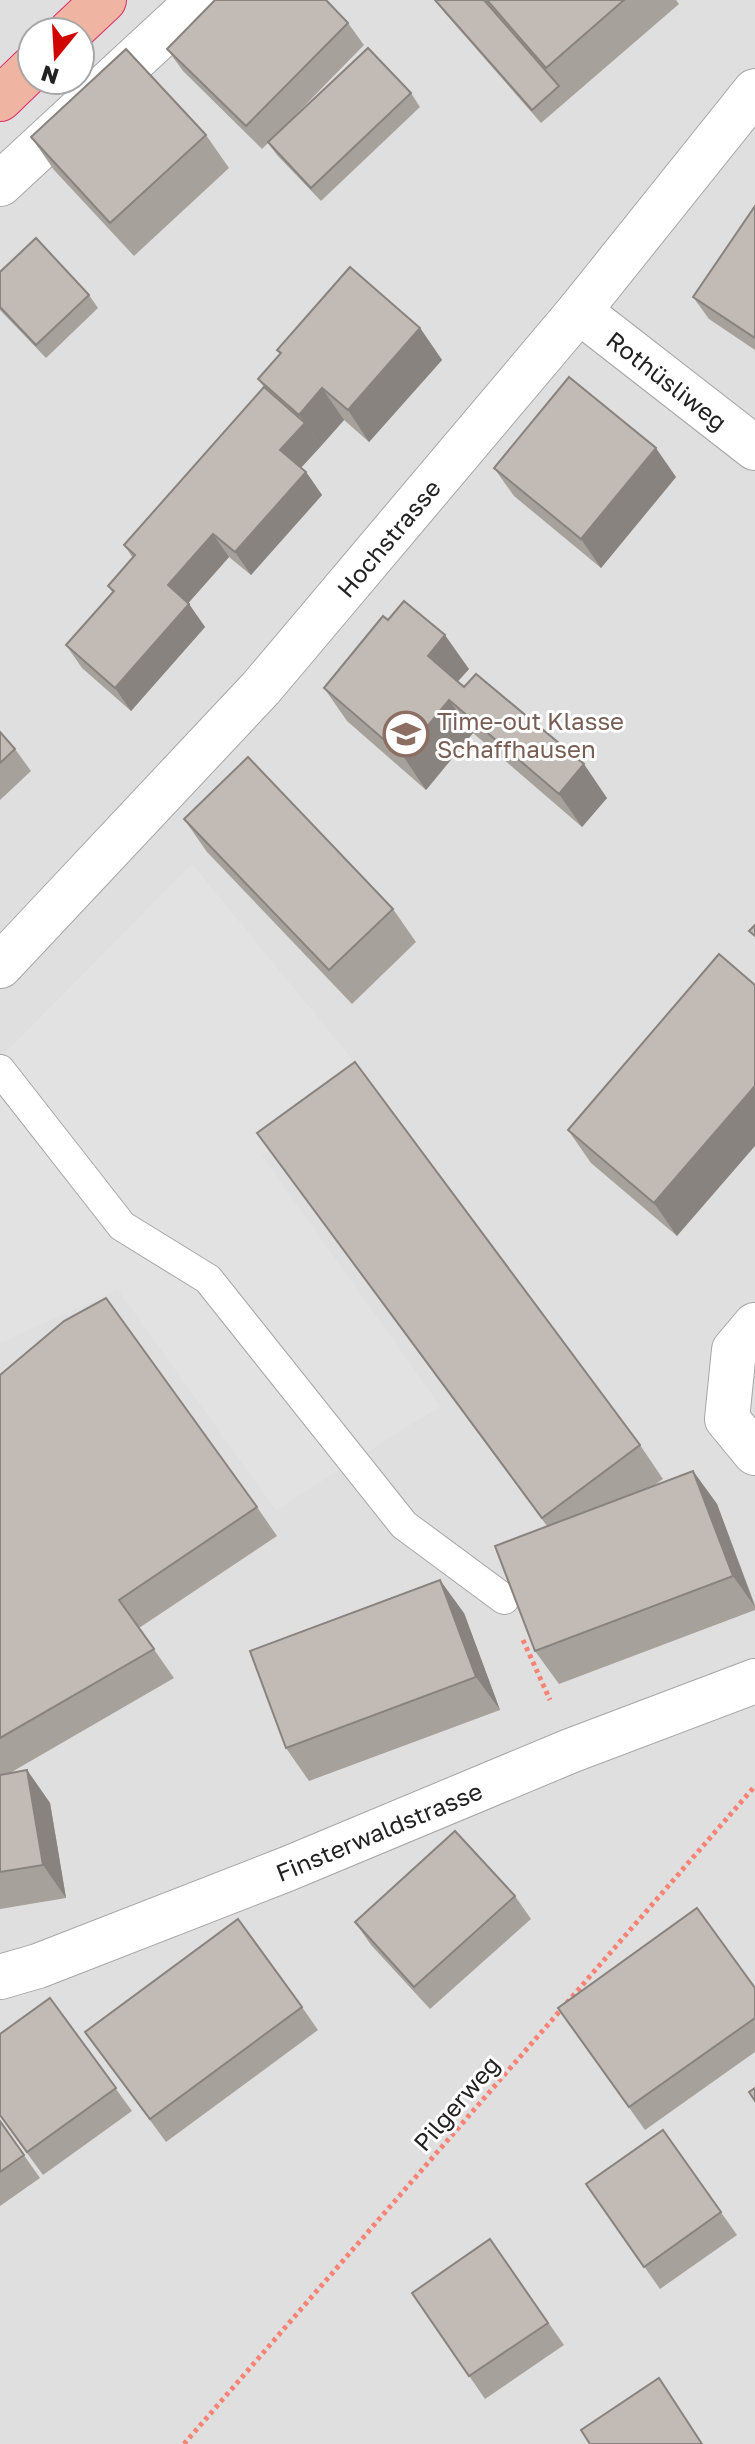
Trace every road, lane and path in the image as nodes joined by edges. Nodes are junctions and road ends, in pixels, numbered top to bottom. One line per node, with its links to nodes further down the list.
1 (104, 0): 3 (highway)
2 (199, 0): 7 (street)
3 (87, 16)
4 (16, 84): 6 (highway)
5 (755, 91): 8 (street, Hochstrasse)
6 (0, 99)
7 (0, 184)
8 (579, 311): 9 (street, Rothüsliweg); 10 (street, Hochstrasse)
9 (755, 448)
10 (0, 966)
11 (0, 1070): 14 (lane)
12 (755, 1325): 13 (street)
13 (755, 1453)
14 (504, 1599): 16 (path)
15 (755, 1681): 16 (street, Finsterwaldstrasse)
16 (570, 1751): 18 (street, Finsterwaldstrasse)
17 (755, 1786): 19 (path, Pilgerweg)
18 (0, 1977)
19 (184, 2444)

